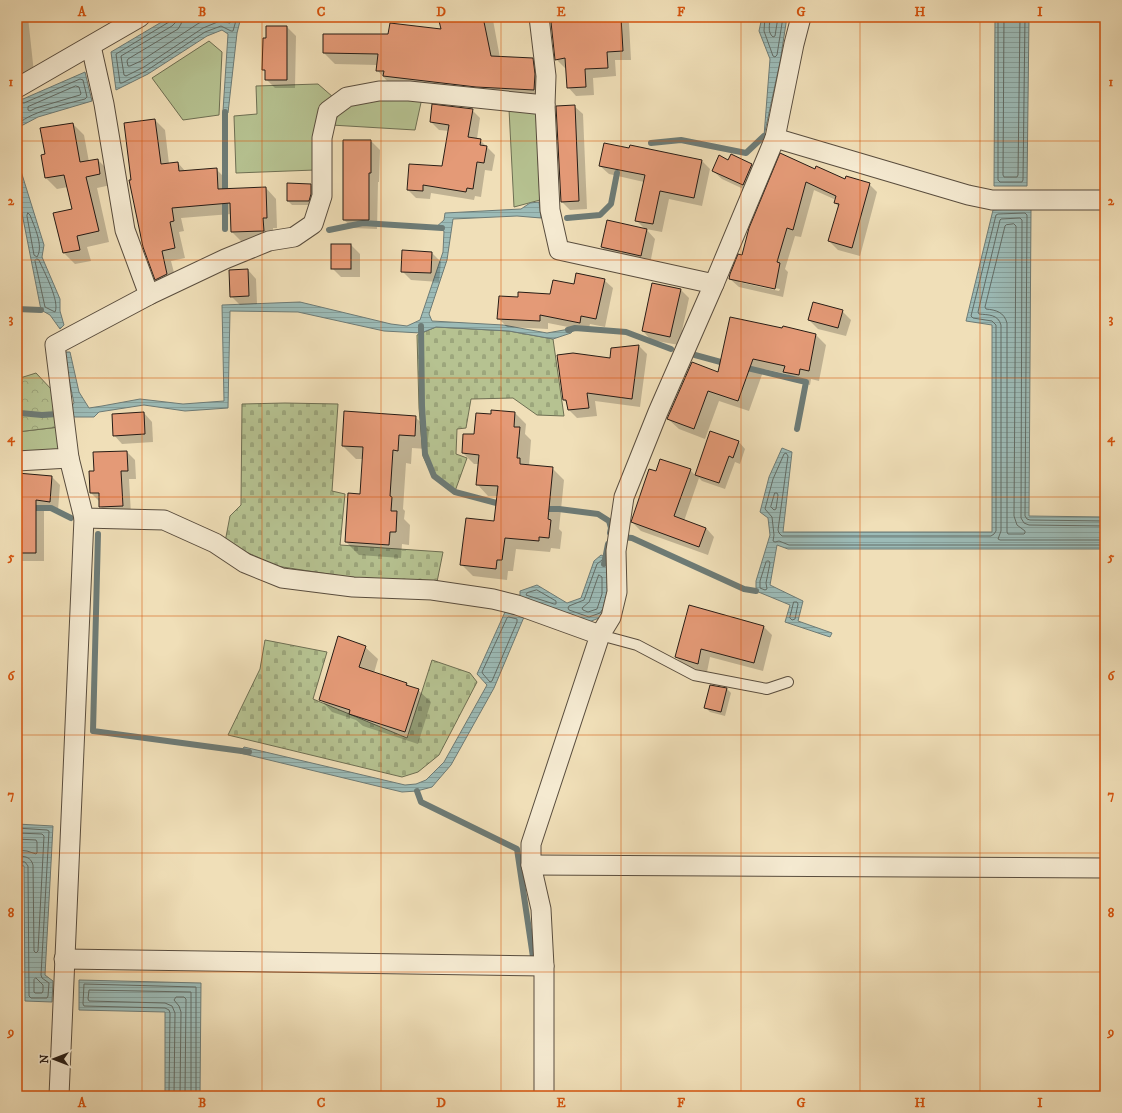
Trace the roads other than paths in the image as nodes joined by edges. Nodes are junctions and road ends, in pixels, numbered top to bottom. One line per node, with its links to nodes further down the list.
1 (140, 17): 4 (street)
2 (539, 17): 6 (street)
3 (801, 17): 7 (street)
4 (91, 46): 5 (street); 10 (street)
5 (17, 88)
6 (545, 105): 9 (street); 10 (street)
7 (775, 138): 8 (street); 9 (street)
8 (1105, 200)
9 (714, 284): 14 (street)
10 (149, 295): 11 (street)
11 (69, 458): 12 (street); 13 (street)
12 (17, 461)
13 (84, 518): 14 (street); 18 (street)
14 (600, 635): 15 (lane); 16 (street)
15 (788, 682)
16 (531, 865): 17 (street); 19 (street)
17 (1105, 868)
18 (64, 959): 19 (street); 20 (street)
19 (544, 966): 21 (street)
20 (58, 1096)
21 (544, 1096)

